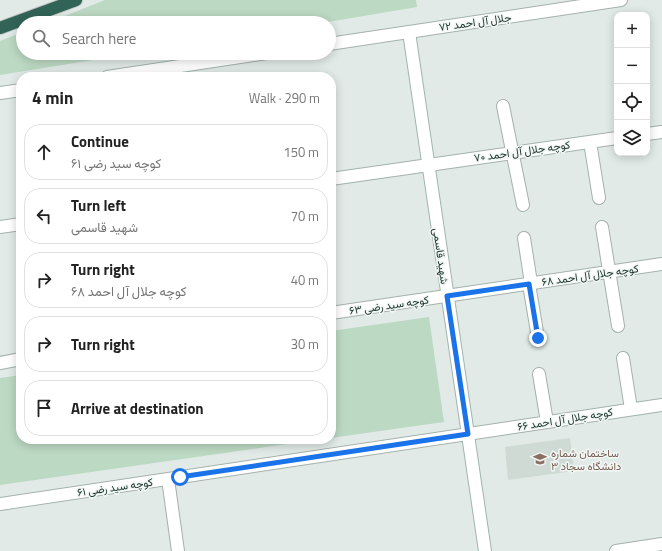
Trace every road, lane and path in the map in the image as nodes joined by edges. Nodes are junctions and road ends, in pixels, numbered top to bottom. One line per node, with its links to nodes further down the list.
1 (76, 0): 3 (highway)
2 (621, 0): 6 (street, جلال آل احمد ۷۲)
3 (33, 16)
4 (16, 22): 5 (highway)
5 (0, 28)
6 (409, 32): 7 (street, جلال آل احمد ۷۲); 18 (street, شهید قاسمی)
7 (336, 43)
8 (220, 60): 9 (street)
9 (140, 72)
10 (16, 91): 11 (street)
11 (0, 93)
12 (503, 106): 17 (street)
13 (662, 132): 14 (street)
14 (650, 134)
15 (614, 138): 16 (street, کوچه جلال آل احمد ۷۰)
16 (590, 142): 17 (street, کوچه جلال آل احمد ۷۰); 20 (street)
17 (512, 153): 18 (street, کوچه جلال آل احمد ۷۰); 21 (street)
18 (428, 165): 19 (street, کوچه جلال آل احمد ۷۰); 29 (street, شهید قاسمی)
19 (336, 178)
20 (599, 198)
21 (523, 205)
22 (16, 225): 23 (street)
23 (0, 227)
24 (602, 227): 27 (street)
25 (524, 238): 28 (street)
26 (662, 264): 27 (street, کوچه جلال آل احمد ۶۸)
27 (609, 272): 28 (street, کوچه جلال آل احمد ۶۸); 31 (street)
28 (530, 283): 29 (street, کوچه جلال آل احمد ۶۸); 32 (street)
29 (447, 296): 30 (street, کوچه سید رضی ۶۳); 40 (street, شهید قاسمی)
30 (336, 312)
31 (618, 326)
32 (538, 338)
33 (623, 358): 38 (street)
34 (16, 360): 35 (street)
35 (0, 362)
36 (539, 374): 39 (street)
37 (662, 405): 38 (street, کوچه جلال آل احمد ۶۶)
38 (631, 409): 39 (street, کوچه جلال آل احمد ۶۶)
39 (547, 422): 40 (street, کوچه جلال آل احمد ۶۶)
40 (468, 434): 41 (street, کوچه سید رضی ۶۱); 45 (street, شهید قاسمی)
41 (168, 479): 42 (street, کوچه سید رضی ۶۱); 44 (street)
42 (0, 504)
43 (662, 544): 46 (street)
44 (178, 551)
45 (485, 551)
46 (616, 551)

